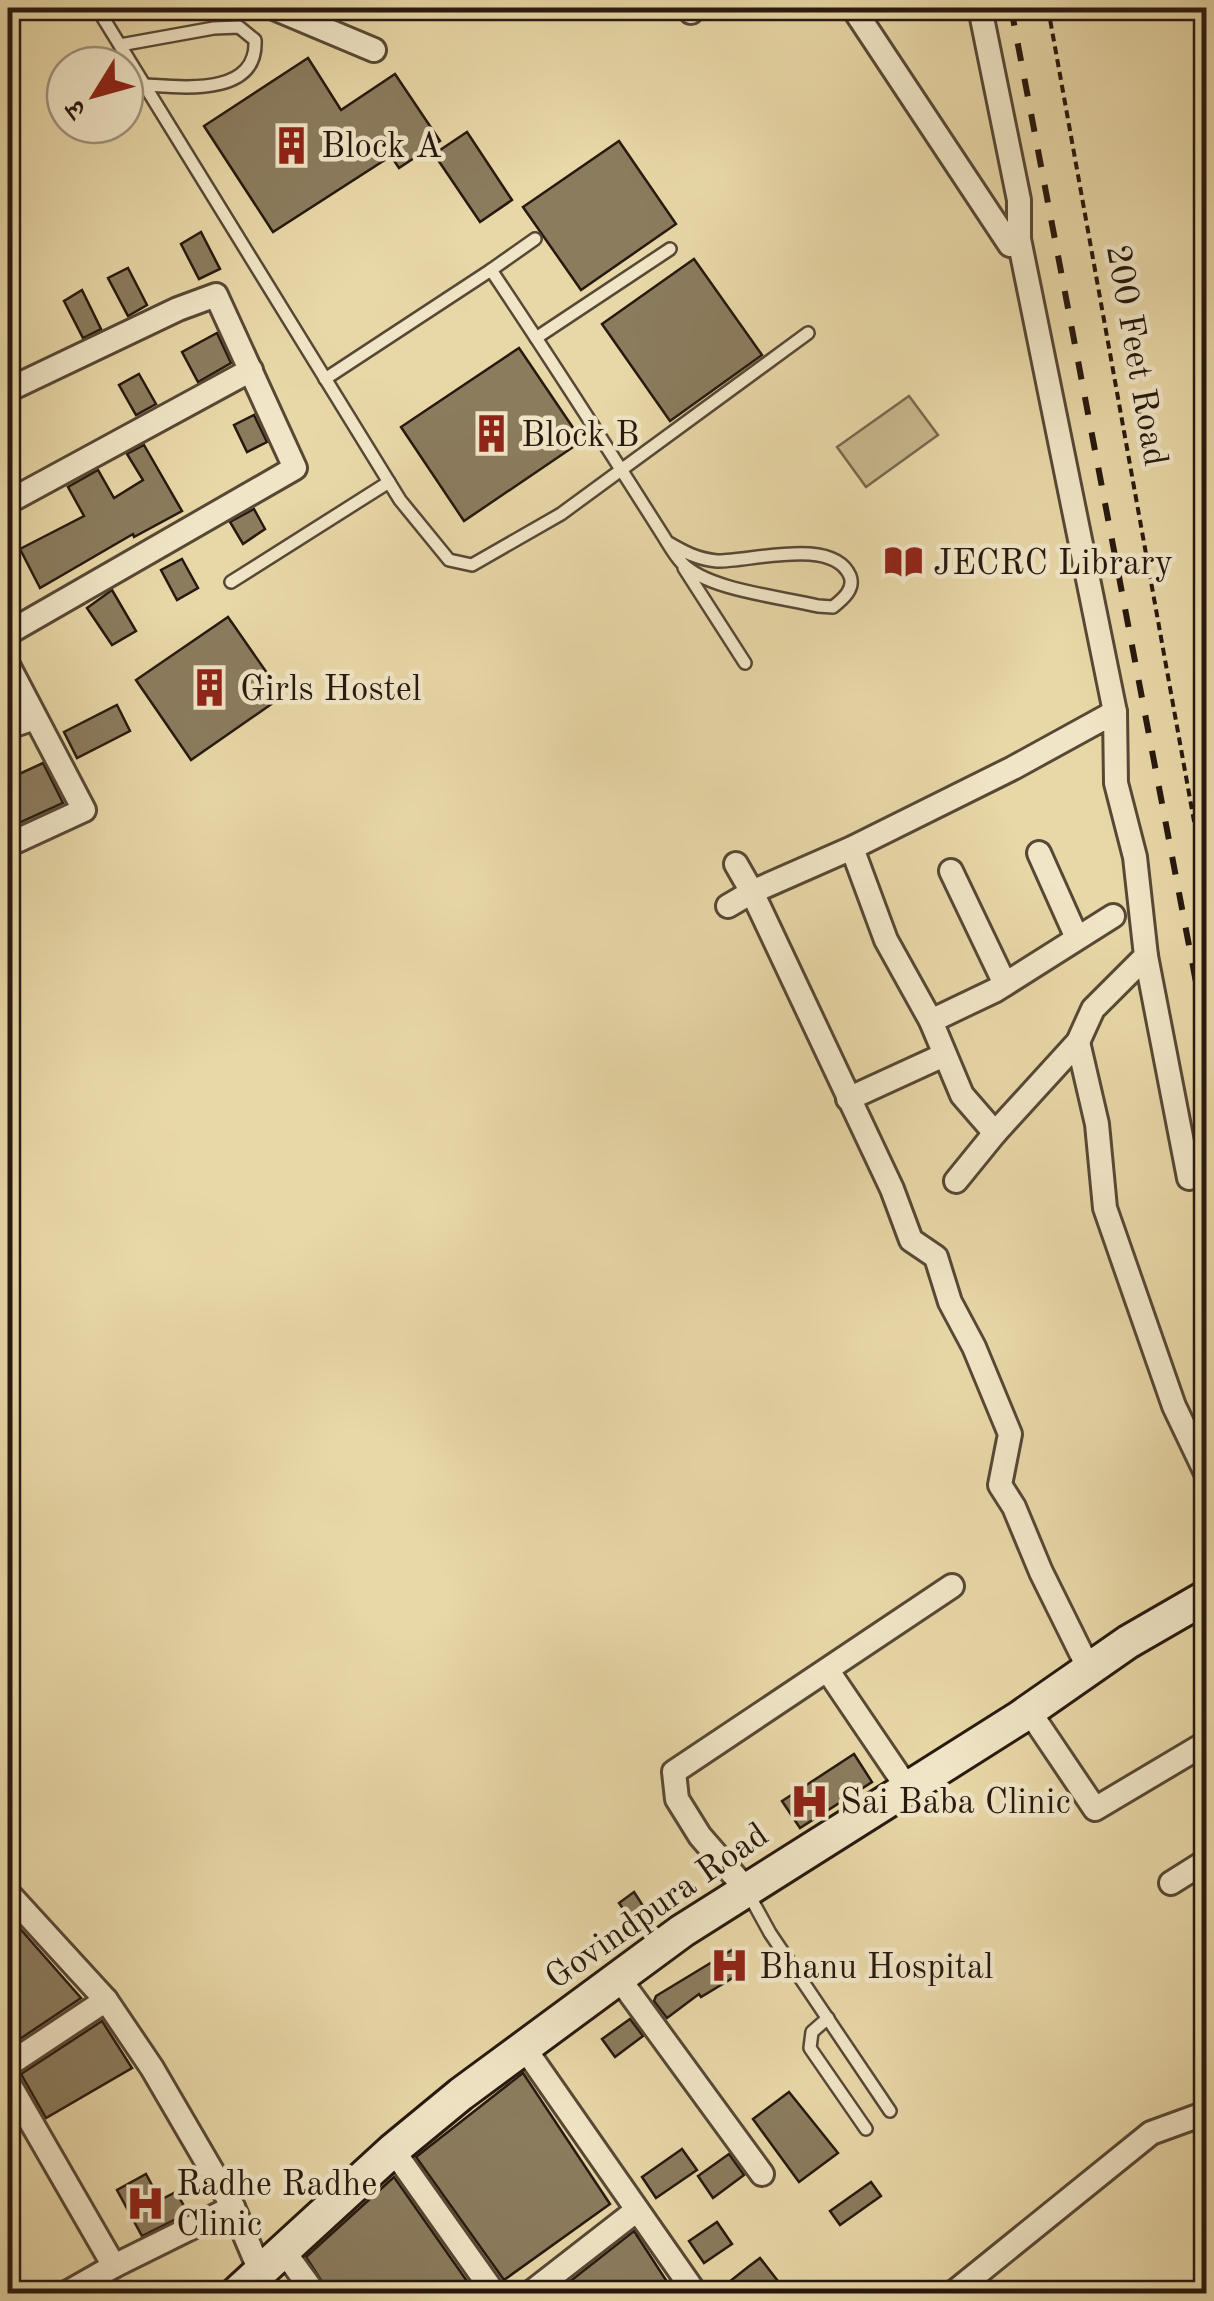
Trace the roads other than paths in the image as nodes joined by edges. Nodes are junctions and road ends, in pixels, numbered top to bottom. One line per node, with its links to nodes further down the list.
1 (97, 8): 5 (lane)
2 (274, 8): 6 (street)
3 (853, 8): 9 (street)
4 (980, 8): 9 (street)
5 (120, 45): 7 (lane)
6 (374, 50)
7 (145, 85)
8 (145, 87): 16 (lane)
9 (1020, 239): 27 (street)
10 (535, 240): 12 (lane)
11 (670, 249): 14 (lane)
12 (491, 270): 14 (lane); 16 (lane)
13 (808, 333): 18 (lane)
14 (536, 338): 18 (lane)
15 (251, 370): 17 (street); 20 (street); 24 (street)
16 (325, 379): 19 (lane)
17 (8, 390)
18 (621, 470): 19 (lane); 21 (lane)
19 (389, 482): 23 (lane)
20 (8, 502)
21 (667, 542): 22 (lane); 22 (lane)
22 (682, 564): 25 (lane)
23 (231, 582)
24 (8, 633)
25 (745, 663)
26 (8, 666): 28 (street)
27 (1115, 712): 31 (street); 39 (street)
28 (35, 718): 29 (street); 30 (street)
29 (8, 727)
30 (8, 845)
31 (852, 848): 35 (street); 41 (street)
32 (1040, 852): 38 (street)
33 (736, 864): 35 (street)
34 (951, 871): 40 (street)
35 (752, 892): 36 (street); 44 (street)
36 (728, 906)
37 (1113, 916): 38 (street)
38 (1077, 938): 40 (street)
39 (1146, 956): 42 (street); 46 (street)
40 (1005, 984): 41 (street)
41 (931, 1021): 43 (street)
42 (1078, 1042): 45 (street); 48 (street)
43 (944, 1054): 44 (street); 45 (street)
44 (848, 1099): 51 (street)
45 (995, 1134): 47 (street)
46 (1189, 1178)
47 (956, 1181)
48 (1206, 1473)
49 (952, 1586): 52 (street)
50 (1206, 1597): 51 (street, Govindpura Road)
51 (1089, 1669): 53 (street, Govindpura Road)
52 (828, 1671): 55 (street); 58 (street)
53 (1029, 1711): 54 (street); 55 (street, Govindpura Road)
54 (1206, 1742)
55 (908, 1789): 58 (street, Govindpura Road)
56 (1206, 1861): 57 (street)
57 (1171, 1883)
58 (746, 1889): 60 (street, Govindpura Road); 62 (lane)
59 (8, 1894): 61 (street)
60 (618, 1977): 63 (street, Govindpura Road); 70 (street)
61 (106, 2000): 64 (street); 71 (street)
62 (828, 2018): 66 (lane); 68 (lane)
63 (523, 2046): 69 (street, Govindpura Road); 72 (street)
64 (8, 2065)
65 (8, 2082): 73 (street)
66 (890, 2112)
67 (1206, 2112): 80 (street)
68 (866, 2129)
69 (393, 2150): 74 (street, Govindpura Road); 77 (street)
70 (762, 2174)
71 (232, 2207): 73 (street); 74 (street)
72 (638, 2210): 78 (street); 79 (street)
73 (114, 2266): 75 (street)
74 (259, 2272): 76 (street)
75 (65, 2294)
76 (315, 2294)
77 (495, 2294)
78 (530, 2294)
79 (696, 2294)
80 (952, 2294)

